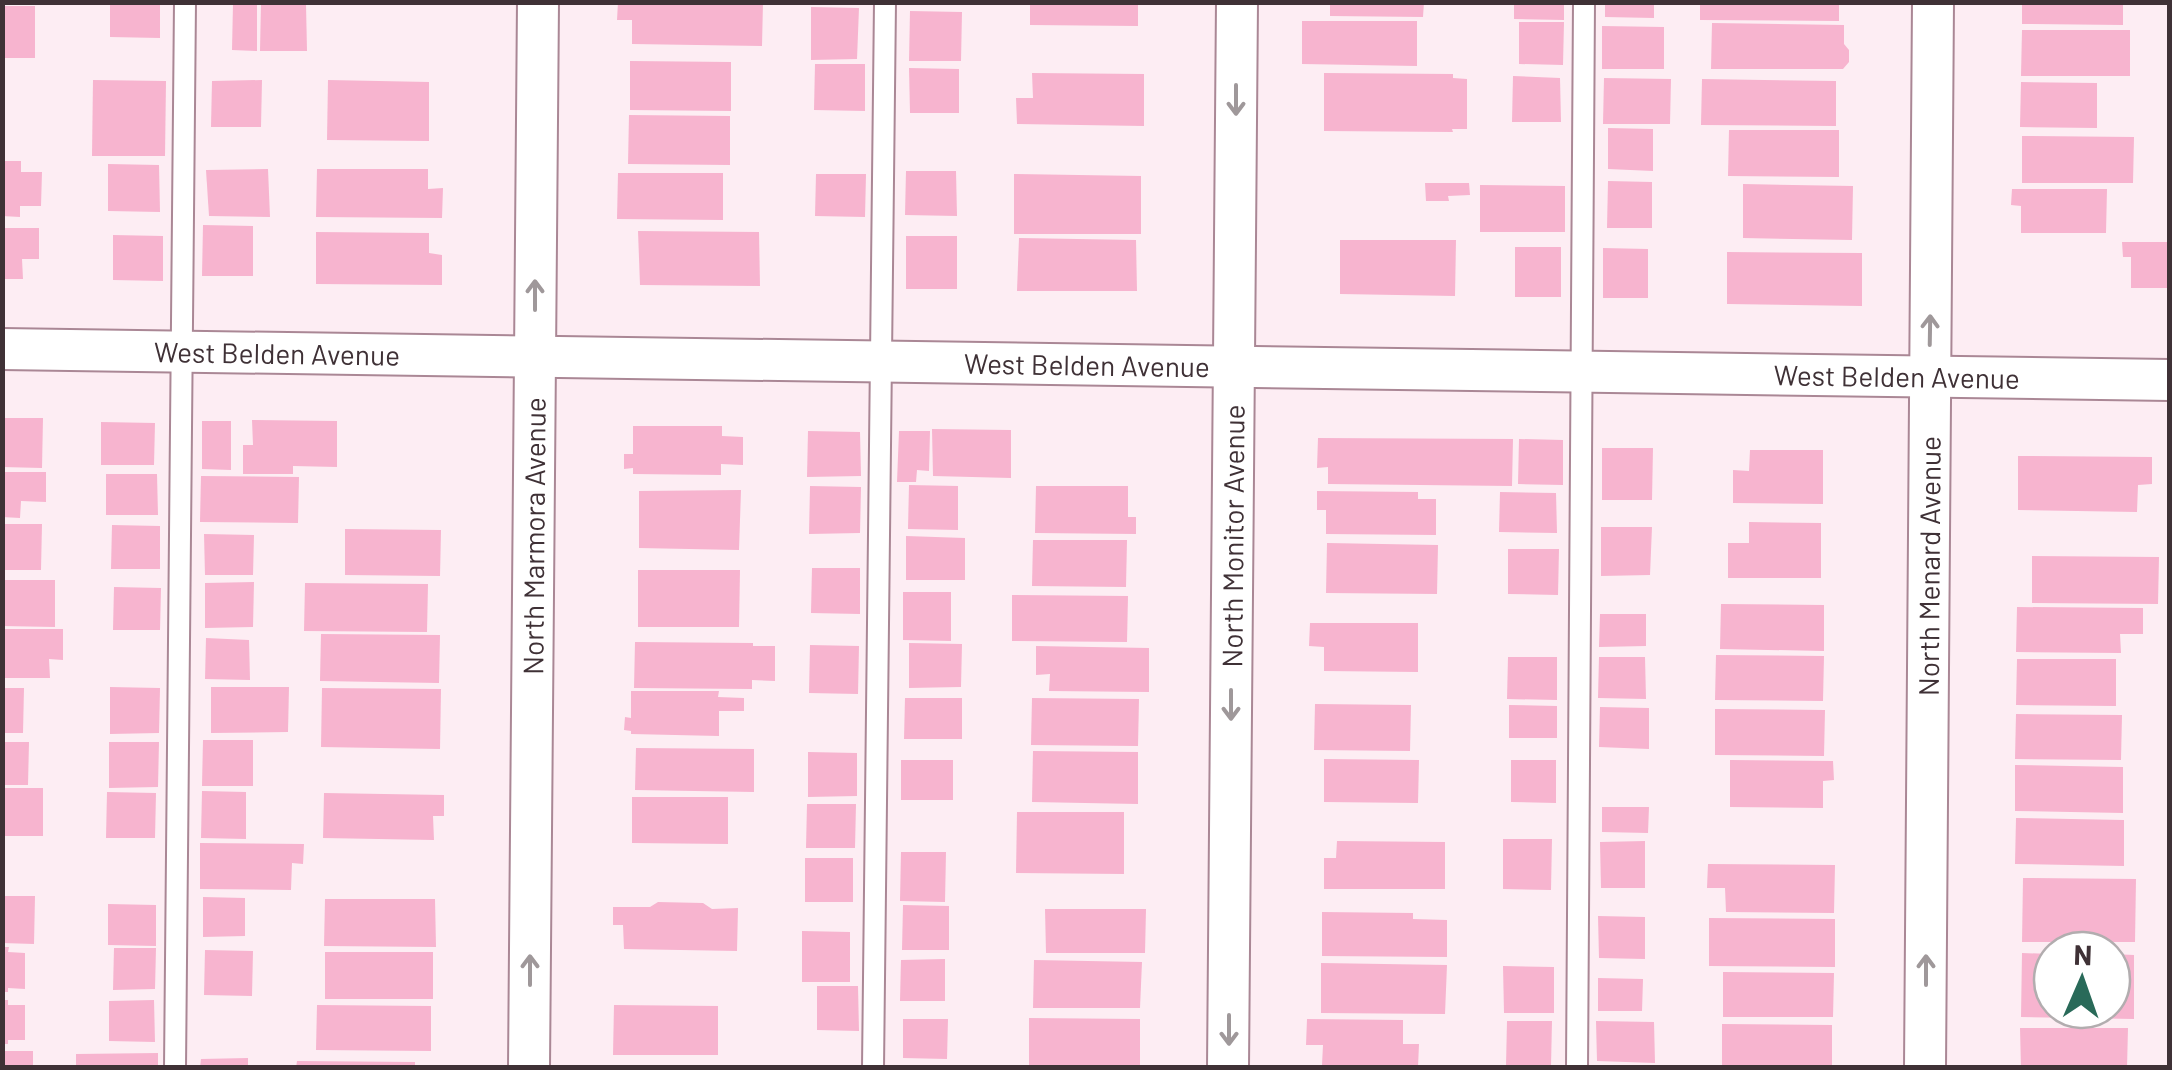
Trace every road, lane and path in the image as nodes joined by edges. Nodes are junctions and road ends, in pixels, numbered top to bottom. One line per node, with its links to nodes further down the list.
1 (185, 2): 8 (lane)
2 (538, 2): 9 (street, North Marmora Avenue, one-way to 2)
3 (886, 2): 10 (lane)
4 (1237, 2): 11 (street, North Monitor Avenue, one-way to 11)
5 (1584, 2): 12 (lane)
6 (1933, 2): 13 (street, North Menard Avenue, one-way to 6)
7 (2, 349): 8 (street, West Belden Avenue)
8 (182, 352): 9 (street, West Belden Avenue); 15 (lane)
9 (535, 356): 10 (street, West Belden Avenue); 16 (street, North Marmora Avenue, one-way to 9)
10 (882, 362): 11 (street, West Belden Avenue); 17 (lane)
11 (1234, 367): 12 (street, West Belden Avenue); 18 (street, North Monitor Avenue, one-way to 18)
12 (1582, 371): 13 (street, West Belden Avenue); 19 (lane)
13 (1930, 376): 14 (street, West Belden Avenue); 20 (street, North Menard Avenue, one-way to 13)
14 (2170, 380)
15 (174, 1068)
16 (529, 1068)
17 (873, 1068)
18 (1228, 1068)
19 (1578, 1068)
20 (1925, 1068)

